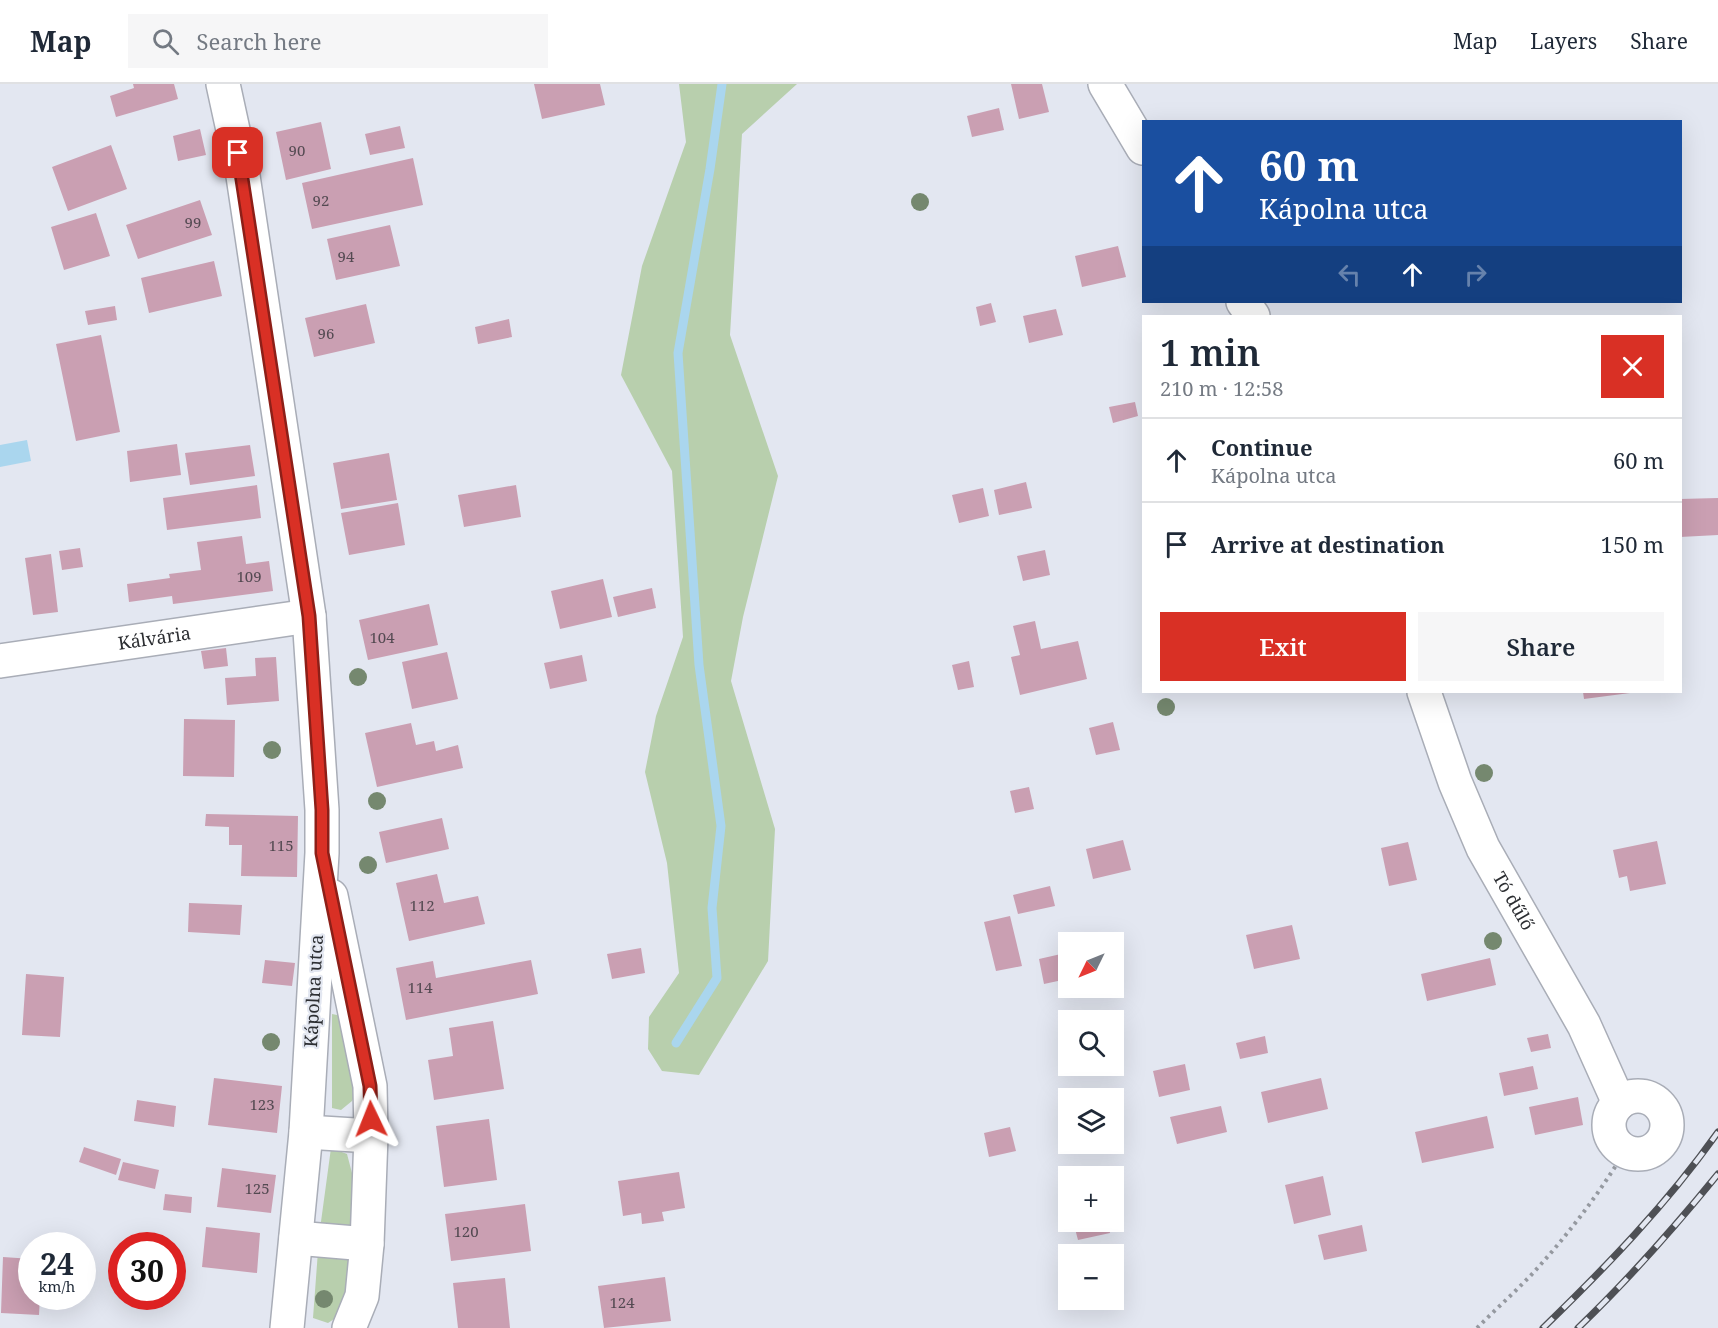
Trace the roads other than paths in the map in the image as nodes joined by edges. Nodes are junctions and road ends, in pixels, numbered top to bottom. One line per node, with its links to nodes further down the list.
1 (223, 84): 4 (street, Kápolna utca)
2 (1105, 84): 3 (street)
3 (1142, 146)
4 (309, 616): 5 (street, Kálvária); 7 (street, Kápolna utca)
5 (0, 660)
6 (1424, 693): 8 (street, Tó dűlő)
7 (322, 853): 9 (street, Kápolna utca); 10 (street)
8 (1619, 1103): 8 (street)
9 (306, 1132): 10 (street); 11 (street, Kápolna utca)
10 (371, 1136): 12 (street)
11 (296, 1238): 12 (street); 13 (street, Kápolna utca)
12 (367, 1244): 14 (street)
13 (287, 1328)
14 (349, 1328)

